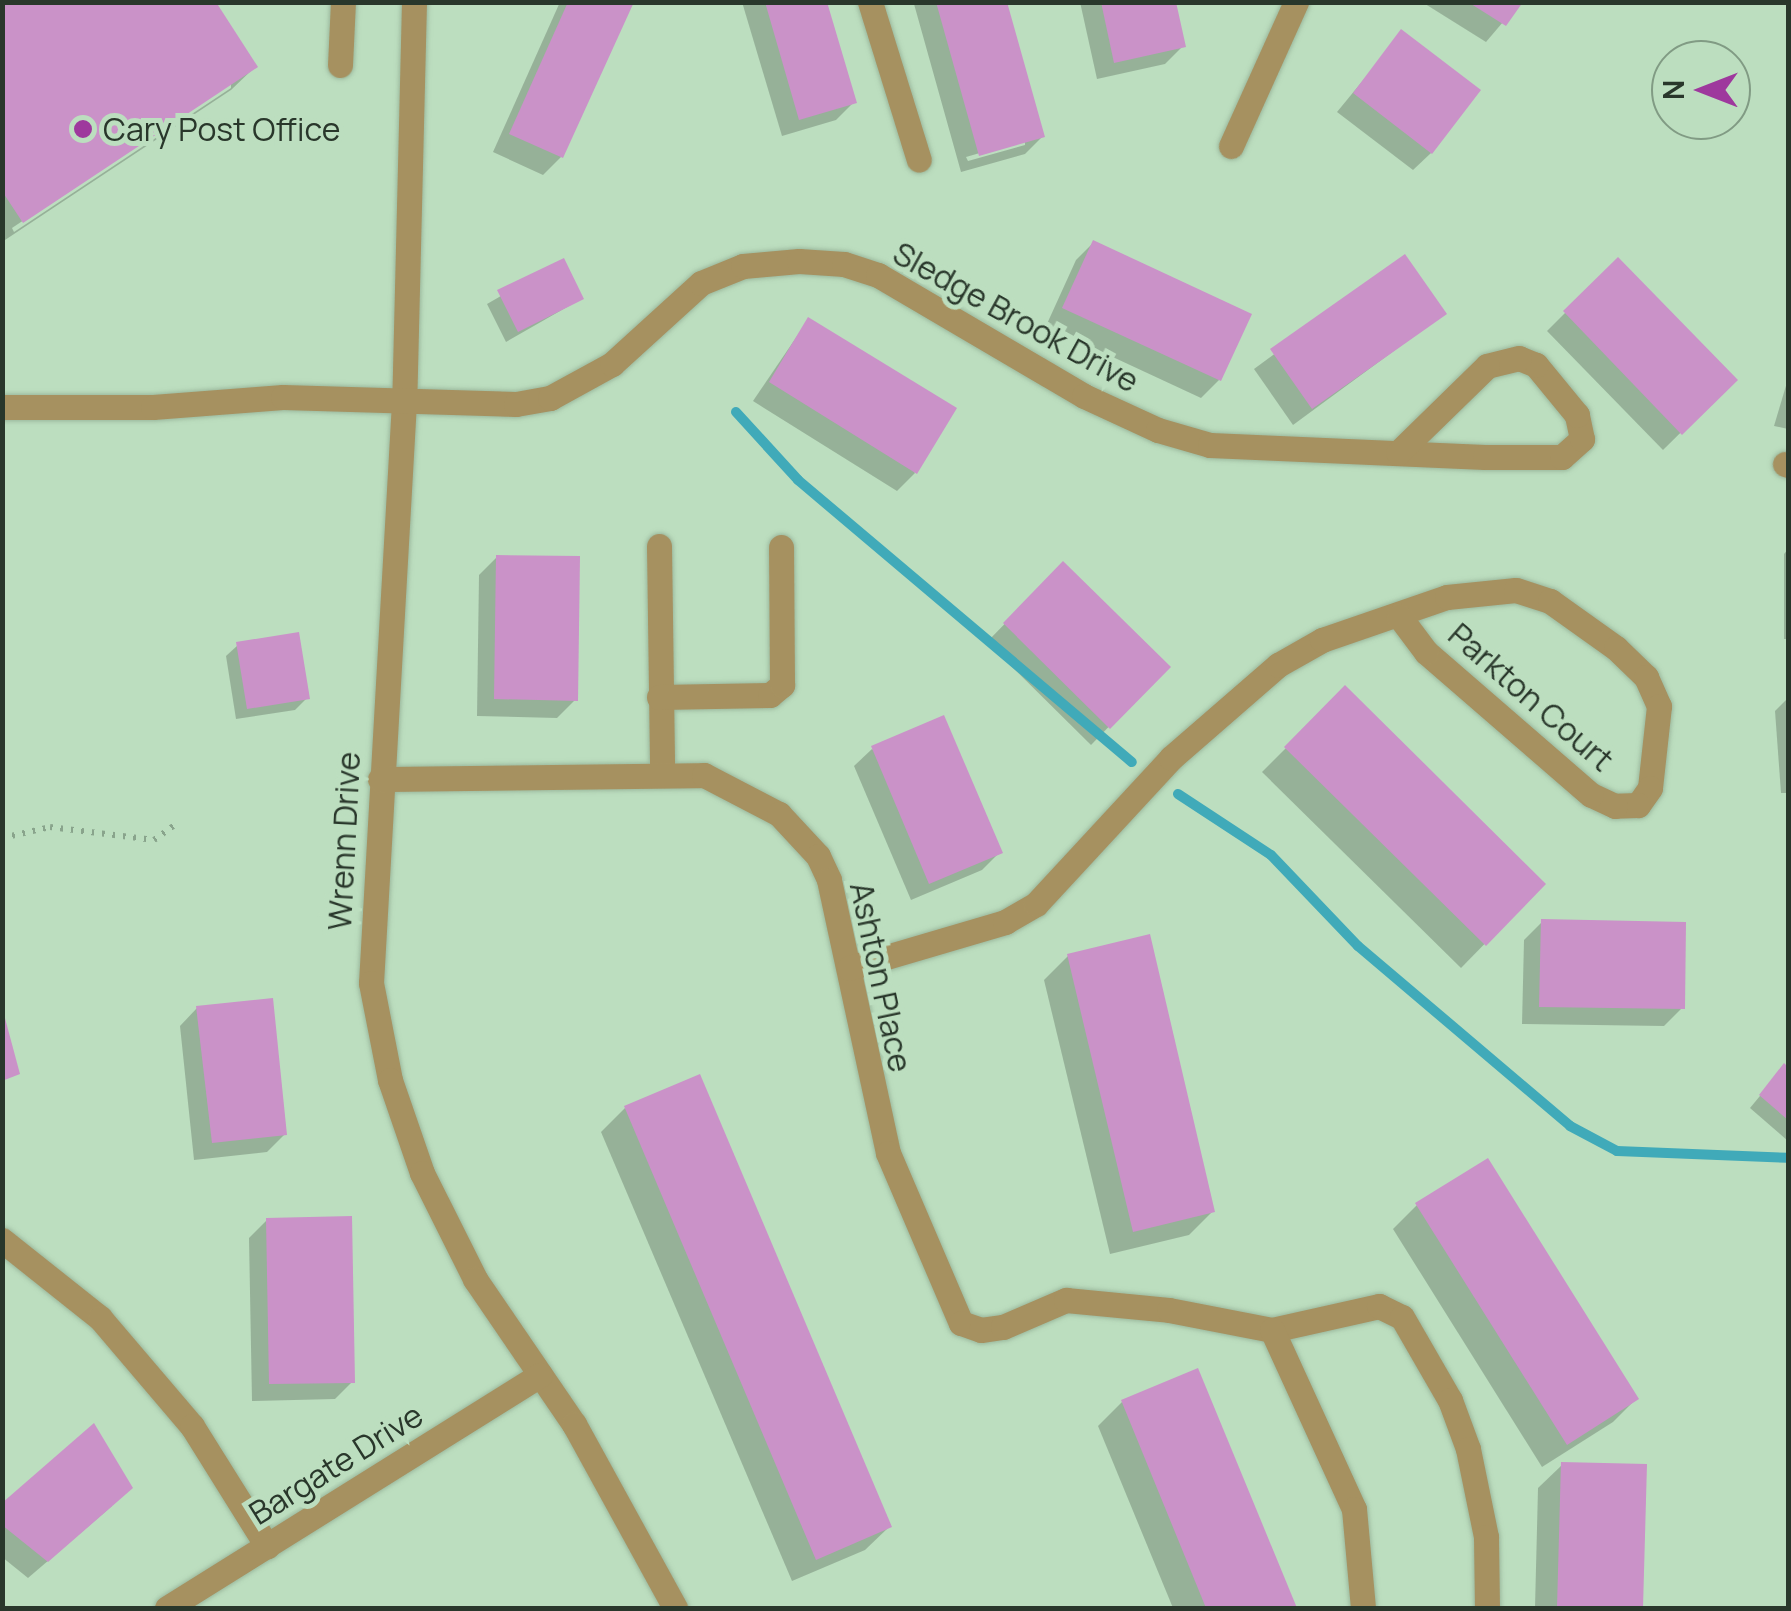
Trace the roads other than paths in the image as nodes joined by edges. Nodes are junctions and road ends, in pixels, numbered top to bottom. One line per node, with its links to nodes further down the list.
1 (343, 2): 5 (street)
2 (414, 2): 8 (street, Wrenn Drive)
3 (870, 2): 7 (street)
4 (1296, 2): 6 (street)
5 (340, 66)
6 (1231, 146)
7 (919, 160)
8 (404, 402): 9 (street, Sledge Brook Drive); 10 (street, Sledge Brook Drive); 16 (street, Wrenn Drive)
9 (2, 407)
10 (1398, 453): 10 (street, Sledge Brook Drive)
11 (659, 546): 14 (street)
12 (781, 547): 14 (street)
13 (1399, 616): 13 (street, Parkton Court); 17 (street, Parkton Court)
14 (659, 698): 15 (street)
15 (662, 773): 16 (street, Ashton Place); 17 (street, Ashton Place)
16 (380, 779): 20 (street, Wrenn Drive)
17 (848, 968): 19 (street, Ashton Place)
18 (2, 1240): 21 (street)
19 (1272, 1330): 24 (street); 25 (street)
20 (540, 1375): 21 (street, Bargate Drive); 23 (street, Wrenn Drive)
21 (267, 1546): 22 (street, Bargate Drive)
22 (167, 1608)
23 (675, 1608)
24 (1362, 1608)
25 (1487, 1608)

